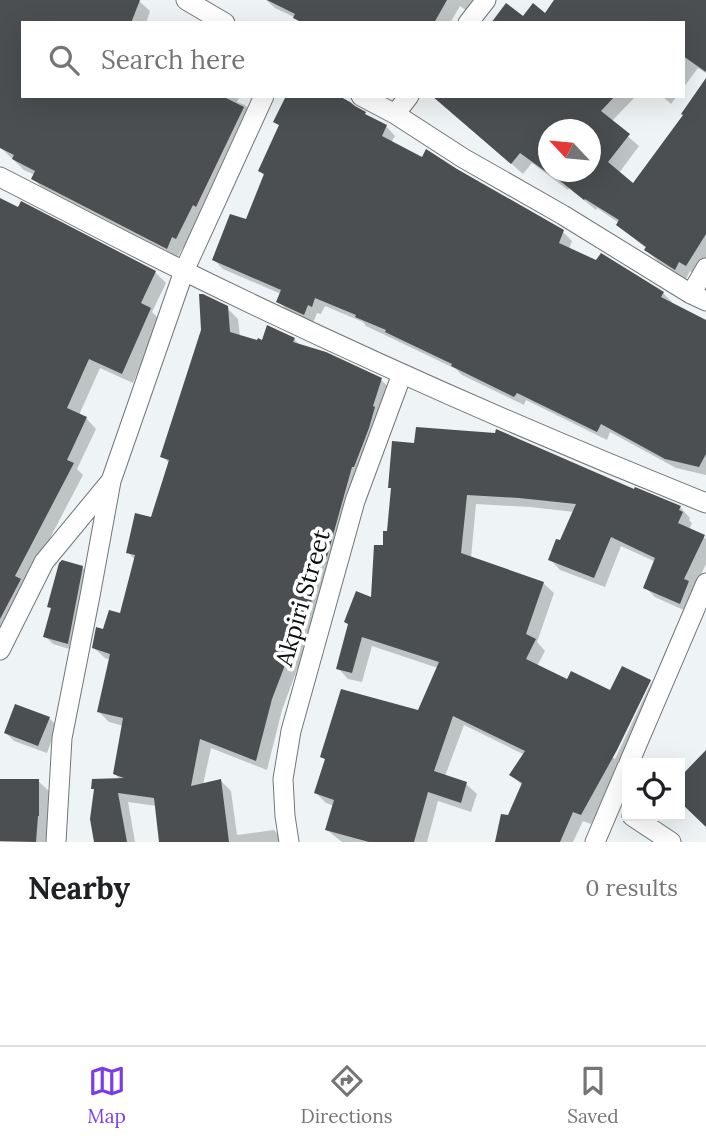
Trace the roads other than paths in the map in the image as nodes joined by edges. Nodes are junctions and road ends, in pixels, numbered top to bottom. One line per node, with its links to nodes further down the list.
1 (186, 0): 3 (street)
2 (486, 0): 4 (street)
3 (222, 21)
4 (470, 21)
5 (263, 98): 11 (street)
6 (365, 98): 8 (street)
7 (407, 98): 8 (street)
8 (395, 114): 12 (street)
9 (0, 177): 11 (street)
10 (706, 268): 12 (street)
11 (184, 271): 13 (street); 14 (street)
12 (698, 297)
13 (402, 374): 15 (street); 22 (street, Akpiri Street)
14 (111, 481): 17 (street); 21 (street)
15 (706, 503)
16 (706, 583): 18 (street)
17 (0, 650)
18 (631, 758)
19 (620, 808): 23 (street)
20 (640, 821): 24 (street)
21 (56, 842)
22 (289, 842)
23 (595, 842)
24 (671, 842)

